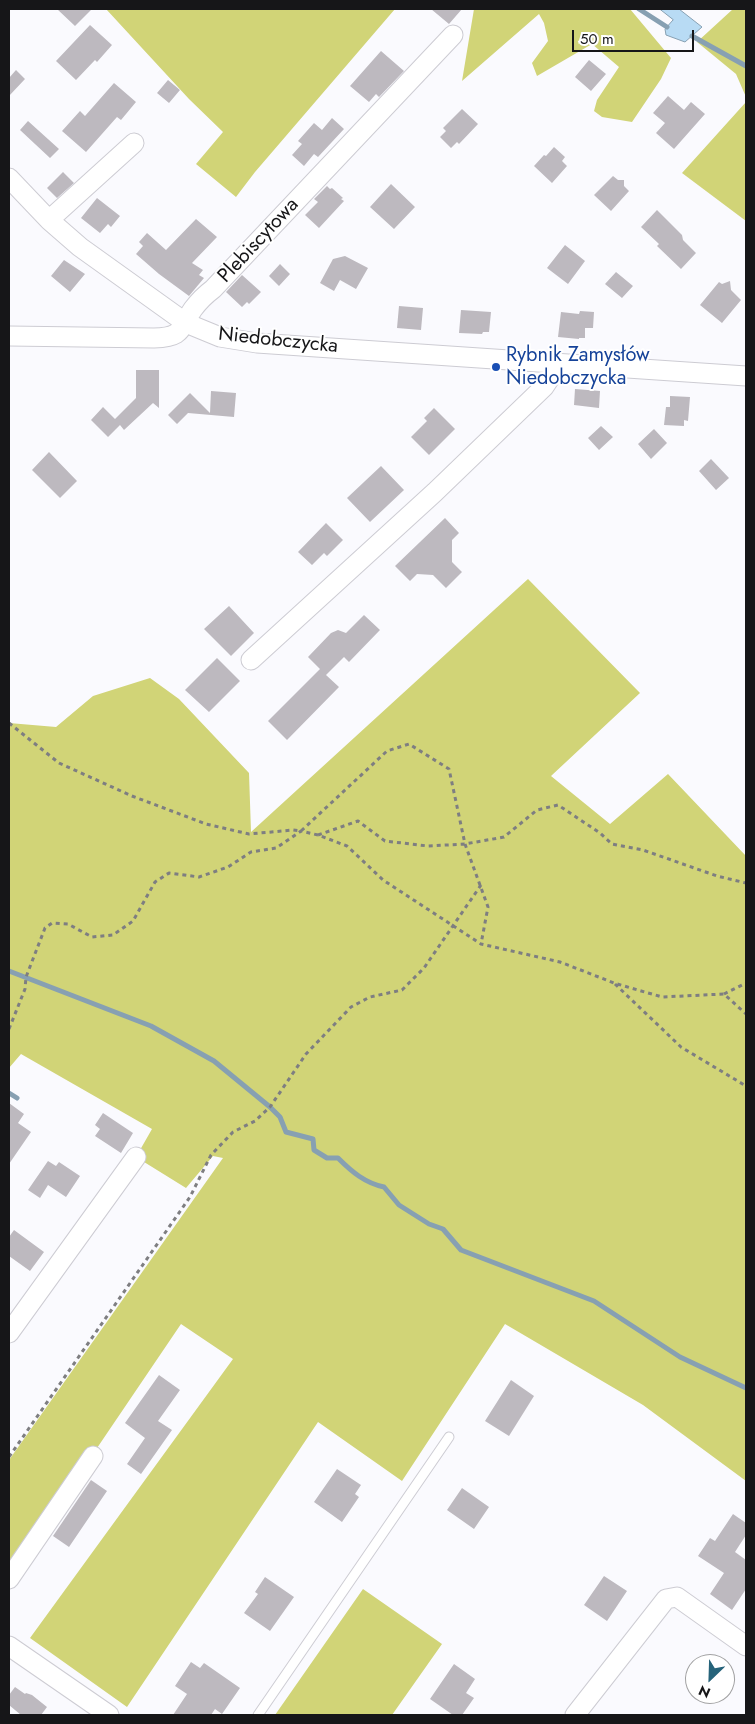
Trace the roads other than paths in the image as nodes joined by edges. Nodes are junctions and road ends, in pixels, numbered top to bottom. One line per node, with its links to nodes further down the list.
1 (453, 35): 5 (street, Plebiscytowa)
2 (134, 144): 4 (street)
3 (9, 178): 4 (street)
4 (49, 220): 5 (street)
5 (186, 323): 6 (street); 7 (street, Niedobczycka)
6 (9, 336)
7 (555, 363): 8 (street, Niedobczycka); 9 (street)
8 (746, 376)
9 (251, 660)
10 (136, 1157): 11 (street)
11 (9, 1333)
12 (449, 1437): 18 (lane)
13 (93, 1456): 14 (street)
14 (9, 1579)
15 (9, 1646): 17 (street)
16 (746, 1646): 19 (street)
17 (109, 1715)
18 (258, 1715)
19 (576, 1715)

